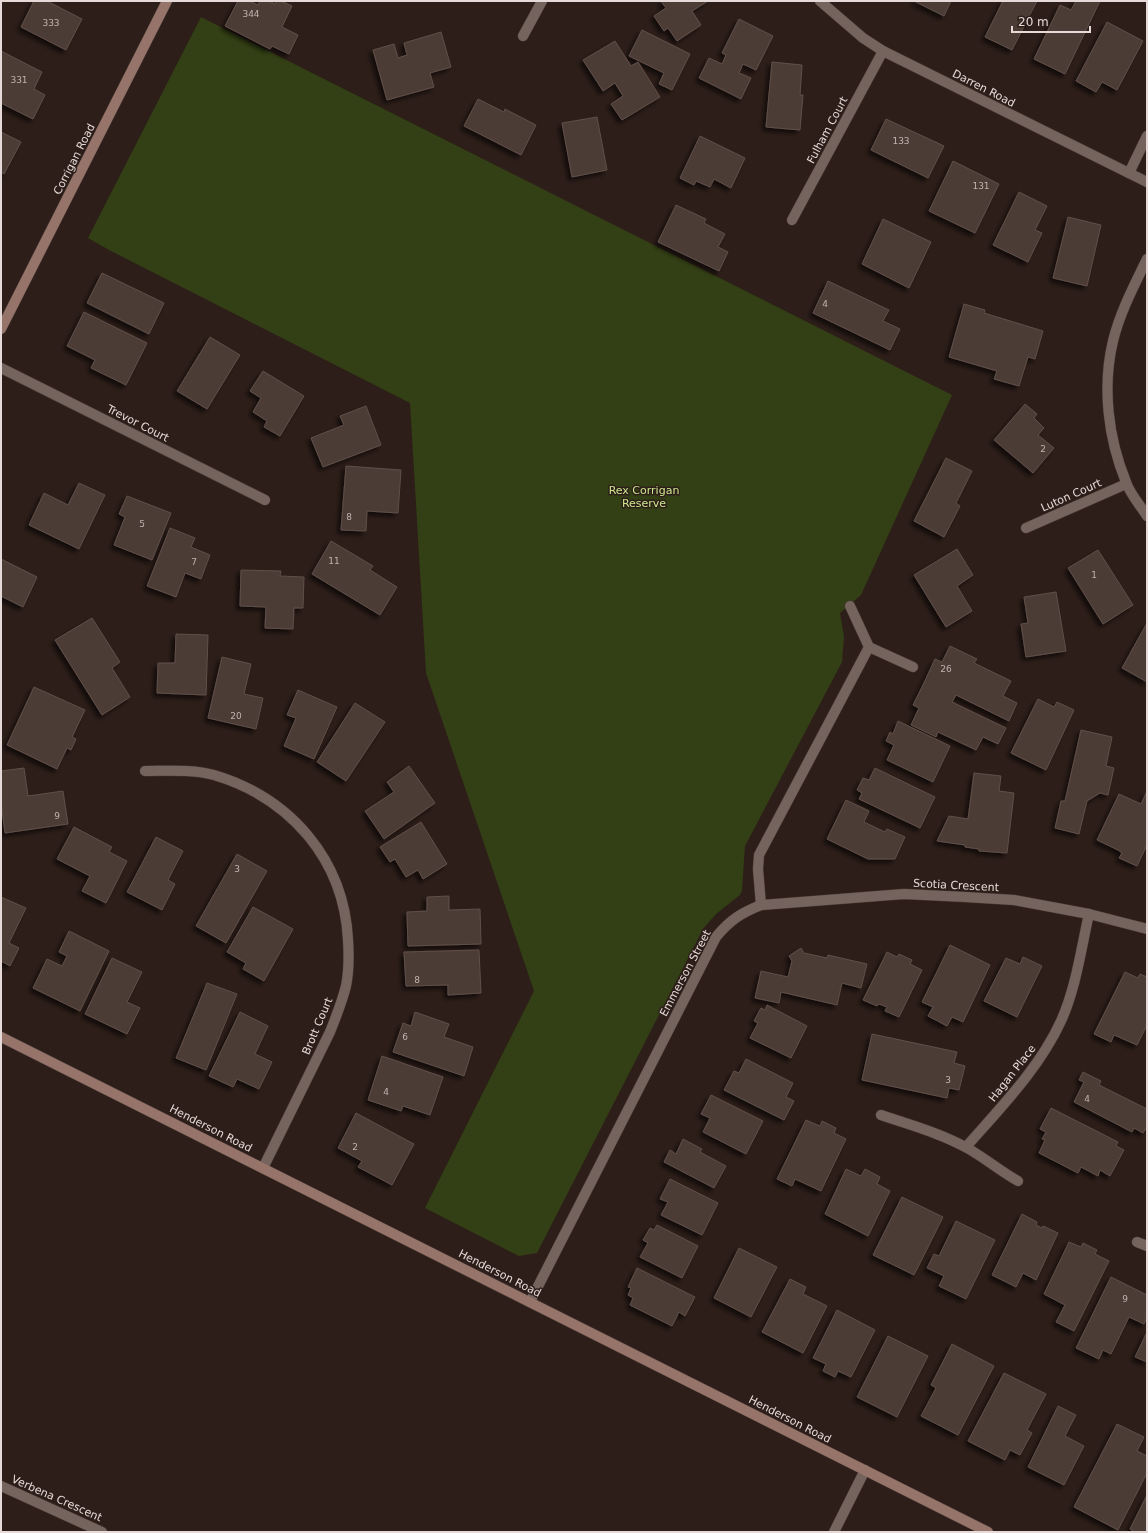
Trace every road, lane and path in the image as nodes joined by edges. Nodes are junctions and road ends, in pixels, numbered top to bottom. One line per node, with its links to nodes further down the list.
1 (168, 1): 11 (street, Corrigan Road)
2 (542, 1): 4 (street)
3 (820, 1): 5 (street, Darren Road)
4 (523, 36)
5 (883, 51): 7 (street, Darren Road); 9 (street, Fulham Court)
6 (1147, 136): 7 (street)
7 (1129, 173): 8 (street, Darren Road)
8 (1147, 182)
9 (792, 220)
10 (1147, 259): 13 (street)
11 (1, 329)
12 (1, 368): 14 (street, Trevor Court)
13 (1126, 484): 15 (street); 16 (street, Luton Court)
14 (265, 500)
15 (1147, 516)
16 (1026, 528)
17 (850, 606): 18 (street)
18 (869, 647): 19 (street); 21 (street)
19 (914, 667)
20 (145, 771): 27 (street, Brott Court)
21 (761, 905): 22 (street, Scotia Crescent); 29 (street, Emmerson Street)
22 (1089, 914): 23 (street, Scotia Crescent); 26 (street, Hagan Place)
23 (1147, 930)
24 (1, 1037): 27 (street, Henderson Road)
25 (880, 1116): 26 (street)
26 (966, 1147): 28 (street)
27 (263, 1168): 29 (street, Henderson Road)
28 (1018, 1181)
29 (530, 1302): 30 (street, Henderson Road)
30 (865, 1470): 33 (street); 34 (street, Henderson Road)
31 (1, 1486): 32 (street, Verbena Crescent)
32 (102, 1532)
33 (834, 1532)
34 (988, 1532)

